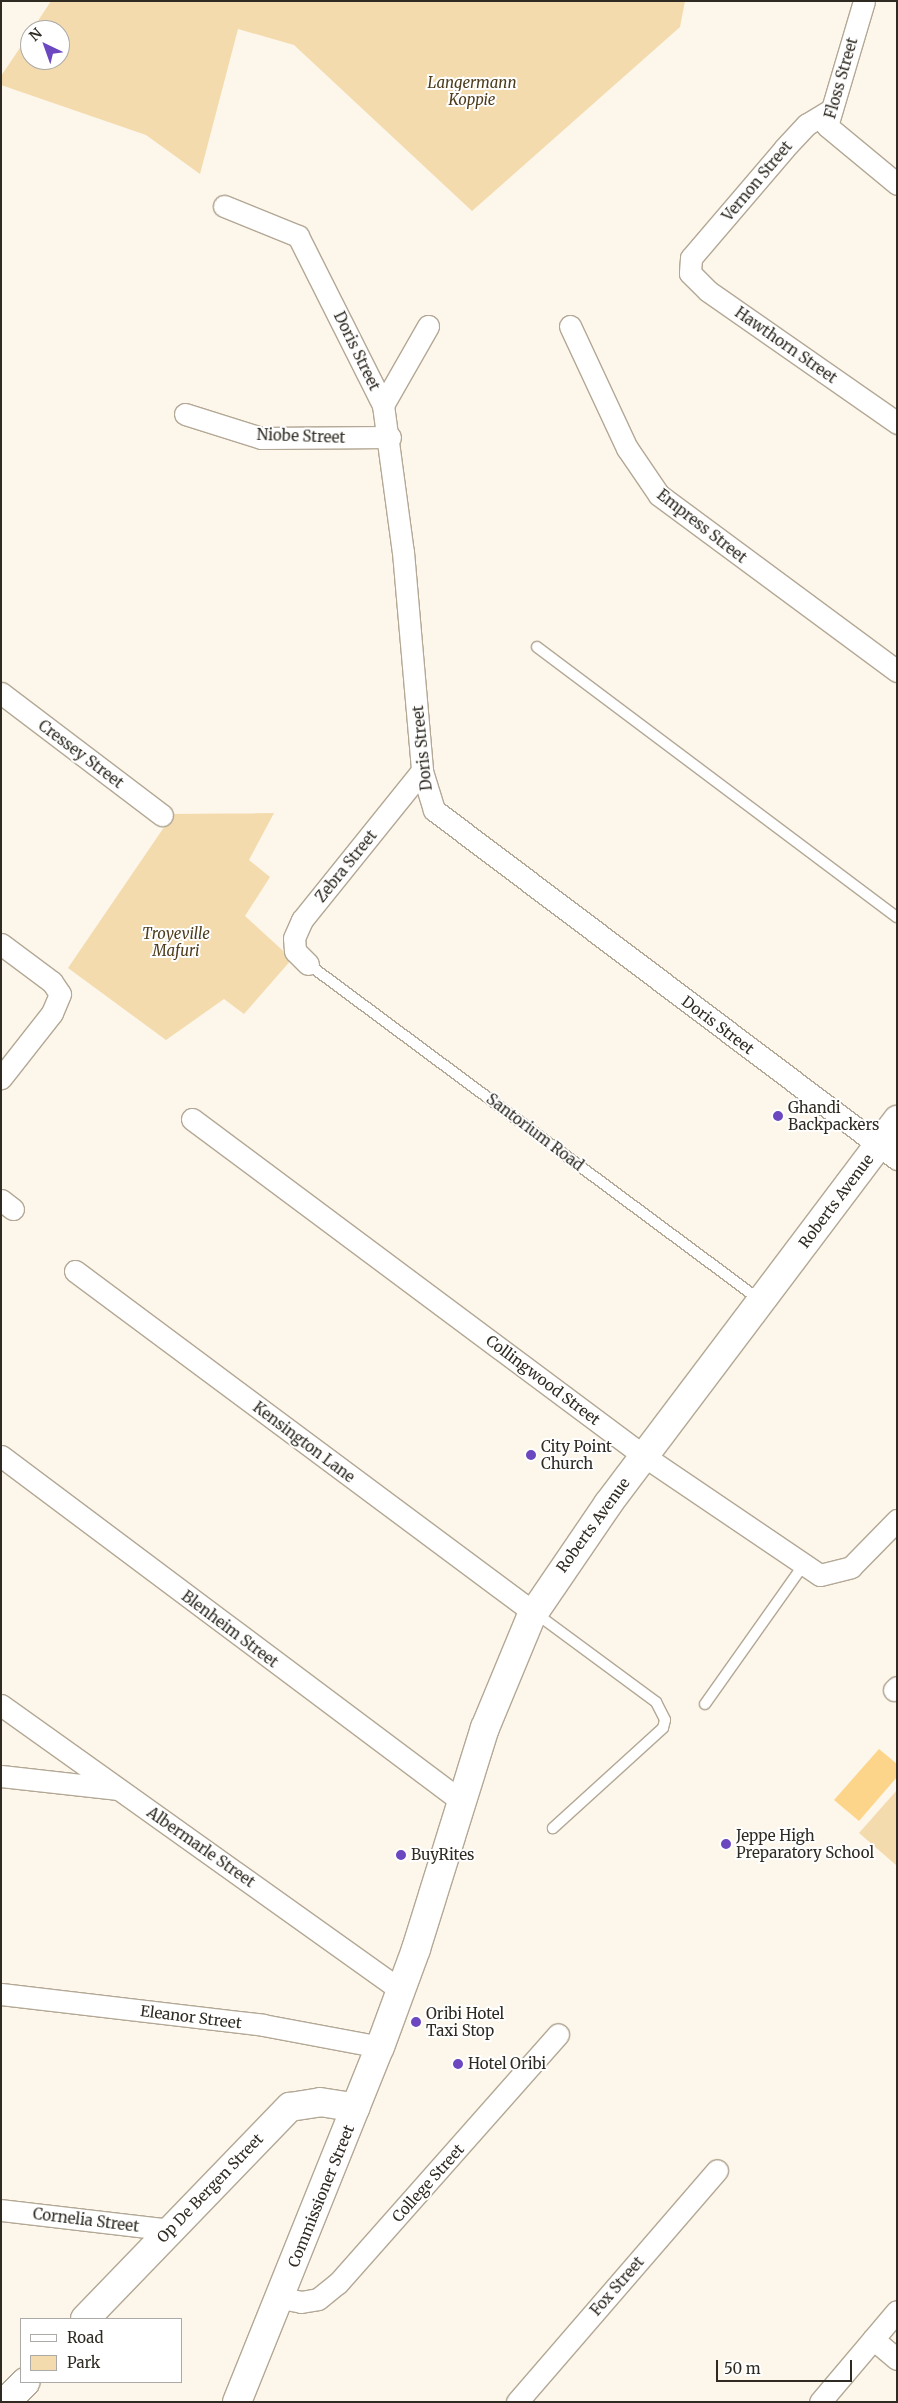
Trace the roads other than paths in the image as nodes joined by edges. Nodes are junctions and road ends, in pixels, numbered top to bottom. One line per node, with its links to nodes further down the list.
1 (864, 1): 2 (street, Floss Street)
2 (829, 111): 3 (street, Floss Street); 5 (street, Vernon Street)
3 (897, 184)
4 (224, 206): 8 (street, Doris Street)
5 (692, 258): 10 (street, Hawthorn Street)
6 (428, 326): 8 (street)
7 (570, 326): 13 (street, Empress Street)
8 (383, 405): 11 (street, Doris Street)
9 (185, 414): 11 (street, Niobe Street)
10 (897, 423)
11 (390, 437): 15 (street, Doris Street)
12 (536, 647): 17 (lane)
13 (897, 671)
14 (1, 693): 16 (street, Cressey Street)
15 (422, 772): 19 (street, Zebra Street); 23 (street, Doris Street)
16 (162, 815)
17 (897, 917)
18 (1, 944): 20 (street)
19 (308, 964): 25 (lane, Santorium Road)
20 (1, 1078)
21 (192, 1119): 27 (street, Collingwood Street)
22 (897, 1120): 23 (main road, Roberts Avenue)
23 (887, 1152): 25 (main road, Roberts Avenue)
24 (75, 1271): 30 (street, Kensington Lane)
25 (761, 1301): 27 (main road, Roberts Avenue)
26 (1, 1456): 35 (street, Blenheim Street)
27 (644, 1456): 29 (street, Collingwood Street); 30 (main road, Roberts Avenue)
28 (897, 1520): 29 (street, Collingwood Street)
29 (804, 1564): 31 (lane)
30 (533, 1612): 35 (main road, Roberts Avenue); 36 (lane)
31 (705, 1704)
32 (1, 1705): 34 (street, Albermarle Street)
33 (1, 1776): 34 (street)
34 (119, 1789): 37 (street, Albermarle Street)
35 (460, 1800): 37 (main road, Roberts Avenue)
36 (553, 1828)
37 (401, 1990): 40 (main road, Commissioner Street)
38 (1, 1994): 40 (street, Eleanor Street)
39 (558, 2034): 45 (street, College Street)
40 (380, 2047): 41 (main road, Commissioner Street)
41 (356, 2108): 44 (main road, Op De Bergen Street); 45 (main road, Commissioner Street)
42 (717, 2170): 53 (street, Fox Street)
43 (1, 2210): 44 (street, Cornelia Street)
44 (171, 2230): 47 (main road, Op De Bergen Street)
45 (281, 2298): 52 (main road, Commissioner Street)
46 (897, 2311): 48 (street)
47 (86, 2318)
48 (873, 2339): 49 (street); 54 (street)
49 (897, 2359)
50 (24, 2383): 51 (main road)
51 (6, 2402)
52 (237, 2402)
53 (517, 2402)
54 (820, 2402)

